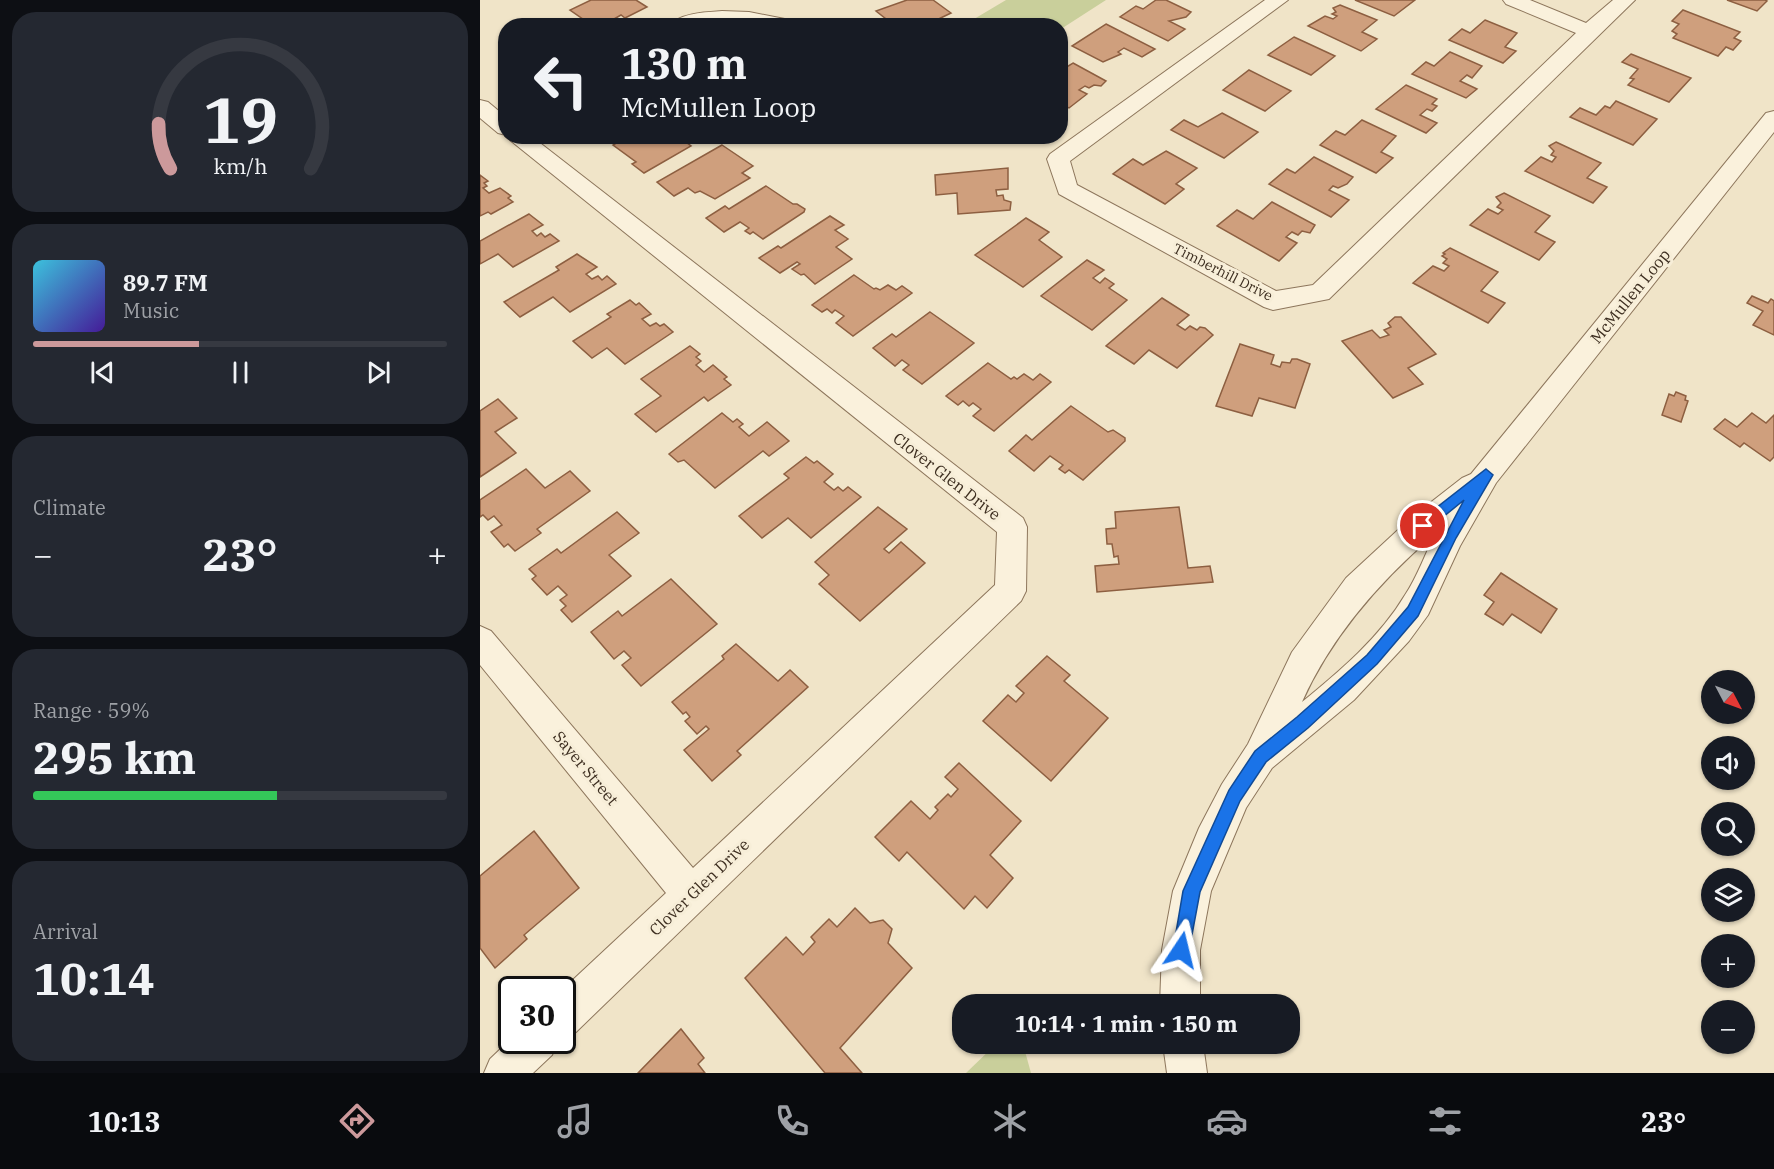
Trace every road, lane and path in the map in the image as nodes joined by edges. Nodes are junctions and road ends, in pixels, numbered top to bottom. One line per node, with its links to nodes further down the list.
1 (1278, 0): 6 (street, Timberhill Drive)
2 (1513, 0): 6 (street)
3 (1625, 0): 6 (street, Timberhill Drive)
4 (709, 18): 5 (street)
5 (748, 18)
6 (1589, 31)
7 (1774, 118): 9 (street, McMullen Loop)
8 (526, 144): 12 (street, Clover Glen Drive)
9 (1486, 475): 11 (street, McMullen Loop); 11 (street, McMullen Loop)
10 (480, 641): 12 (street, Sayer Street)
11 (1260, 756): 13 (street, McMullen Loop)
12 (692, 895): 14 (street, Clover Glen Drive)
13 (1180, 994)
14 (576, 1005)
15 (524, 1054): 17 (street)
16 (1184, 1054): 18 (street)
17 (504, 1073)
18 (1187, 1073)

